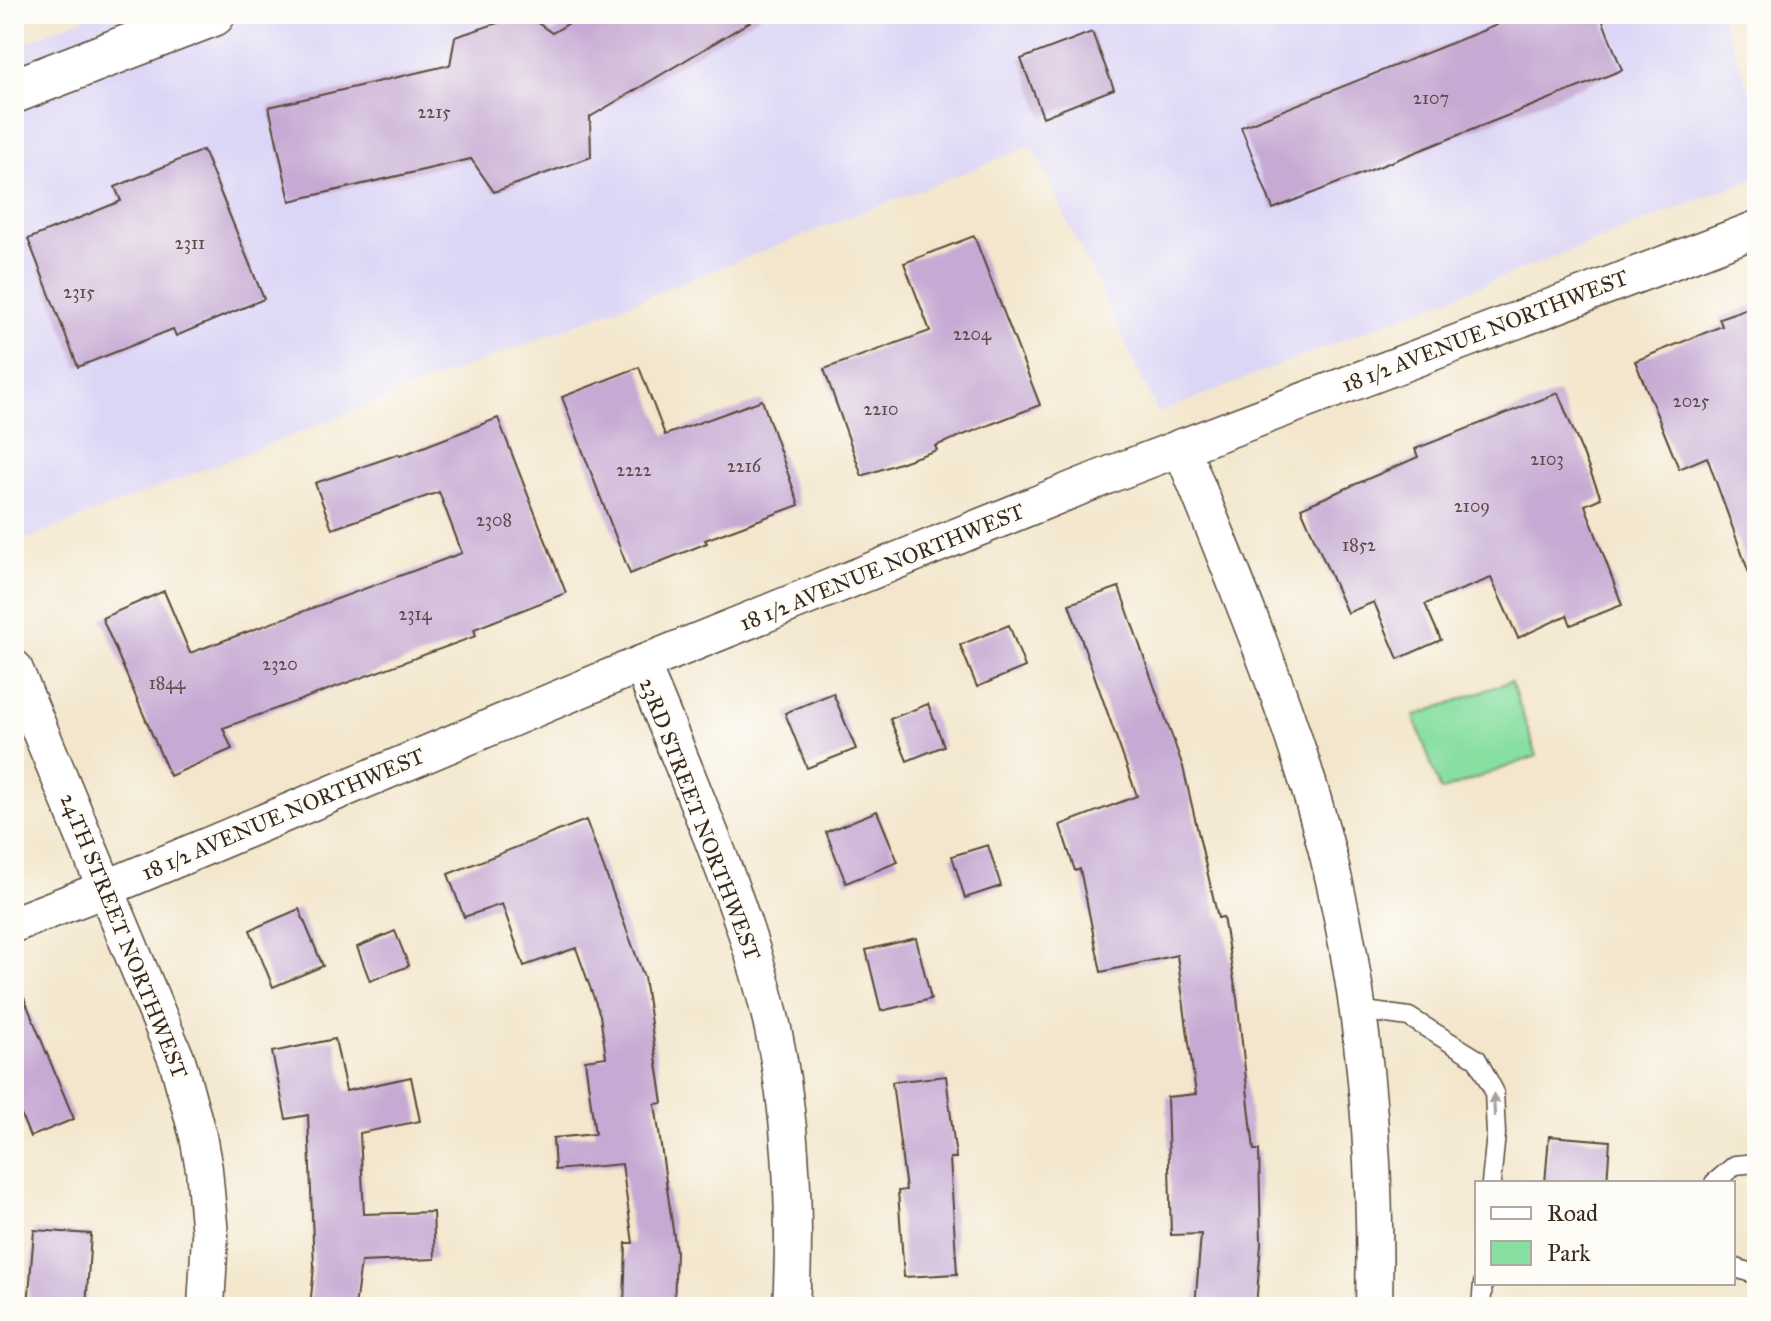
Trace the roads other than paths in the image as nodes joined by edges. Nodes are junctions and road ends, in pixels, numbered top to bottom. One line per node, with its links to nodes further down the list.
1 (213, 14): 2 (street)
2 (14, 91)
3 (1757, 229): 4 (street, 18 1/2 AVENUE NORTHWEST)
4 (1181, 447): 5 (street, 18 1/2 AVENUE NORTHWEST); 9 (street)
5 (641, 664): 7 (street, 18 1/2 AVENUE NORTHWEST); 17 (street, 23RD STREET NORTHWEST)
6 (14, 668): 7 (street, 24TH STREET NORTHWEST)
7 (105, 889): 8 (street, 18 1/2 AVENUE NORTHWEST); 16 (street, 24TH STREET NORTHWEST)
8 (14, 924)
9 (1358, 1010): 11 (lane, one-way to 9); 18 (street)
10 (1757, 1163): 12 (lane)
11 (1491, 1181)
12 (1716, 1181)
13 (1735, 1268): 14 (lane)
14 (1757, 1275)
15 (1483, 1285): 19 (lane)
16 (206, 1307)
17 (791, 1307)
18 (1374, 1307)
19 (1481, 1307)

